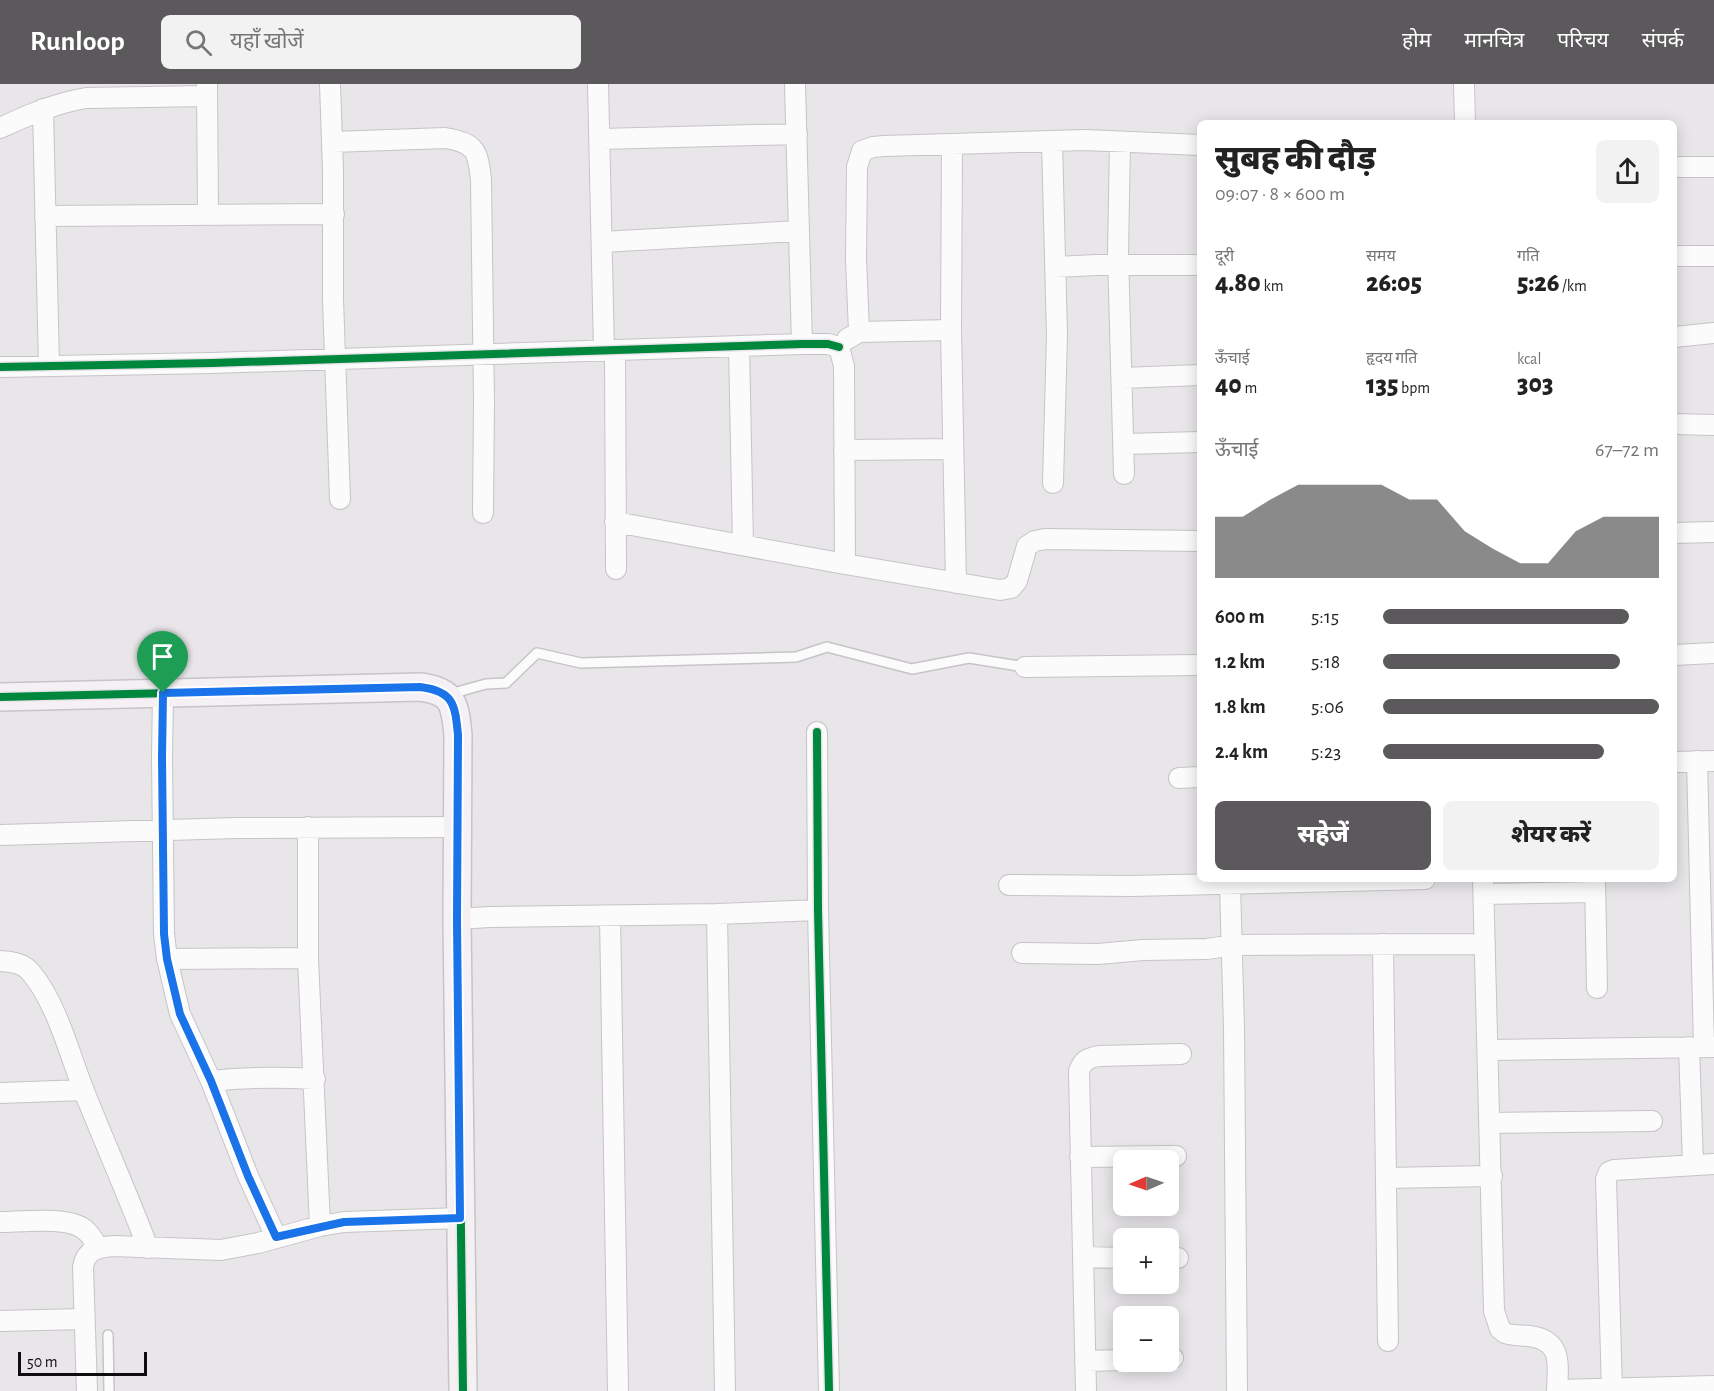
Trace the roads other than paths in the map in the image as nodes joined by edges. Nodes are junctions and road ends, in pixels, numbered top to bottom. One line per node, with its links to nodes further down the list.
1 (330, 84): 11 (street)
2 (598, 84): 10 (street)
3 (795, 84): 9 (street)
4 (1464, 84): 7 (street)
5 (207, 90): 6 (street); 19 (street)
6 (43, 109): 8 (street); 20 (street)
7 (1464, 120)
8 (0, 128)
9 (797, 134): 10 (street); 21 (street)
10 (600, 139): 22 (street)
11 (332, 142): 18 (street); 36 (street)
12 (1052, 142): 13 (street); 14 (street); 27 (street)
13 (1120, 142): 15 (street); 26 (street)
14 (952, 144): 28 (street); 29 (street)
15 (1197, 145)
16 (1677, 167): 17 (street)
17 (1714, 167)
18 (334, 214): 19 (street); 37 (street)
19 (208, 215): 20 (street)
20 (45, 216): 38 (street)
21 (798, 231): 22 (street); 32 (street)
22 (602, 242): 35 (street)
23 (1677, 256): 24 (street)
24 (1714, 256)
25 (1197, 265): 26 (street)
26 (1119, 266): 27 (street); 41 (street)
27 (1055, 267): 49 (street)
28 (951, 330): 29 (street); 46 (street)
29 (859, 332): 34 (street)
30 (1714, 333): 31 (street)
31 (1677, 337)
32 (802, 344): 33 (street); 34 (street)
33 (739, 346): 35 (street); 56 (street)
34 (839, 347): 47 (street)
35 (609, 351): 36 (street); 52 (street)
36 (482, 355): 37 (street); 51 (street)
37 (335, 359): 38 (street); 50 (street)
38 (49, 366): 39 (street)
39 (0, 368)
40 (1197, 375): 41 (street)
41 (1122, 378): 45 (street)
42 (1677, 424): 43 (street)
43 (1714, 425)
44 (1197, 442): 45 (street)
45 (1124, 444): 48 (street)
46 (953, 448): 47 (street); 59 (street)
47 (844, 450): 57 (street)
48 (1124, 474)
49 (1053, 483)
50 (340, 499)
51 (483, 513)
52 (615, 522): 56 (street); 58 (street)
53 (1714, 532): 54 (street)
54 (1677, 533)
55 (1197, 541): 59 (street)
56 (743, 544): 57 (street)
57 (845, 564): 59 (street)
58 (616, 568)
59 (956, 583)
60 (1714, 654): 61 (street)
61 (1677, 655)
62 (1197, 665): 63 (street)
63 (1026, 667): 65 (lane)
64 (163, 693): 65 (street); 66 (street); 74 (street)
65 (447, 695): 72 (street)
66 (0, 697)
67 (817, 732): 82 (street)
68 (1706, 761): 69 (street); 81 (street)
69 (1677, 762)
70 (1197, 777): 71 (street)
71 (1179, 778)
72 (458, 826): 73 (street); 85 (street)
73 (308, 827): 74 (street); 90 (street)
74 (164, 831): 75 (street); 91 (street)
75 (0, 835)
76 (1268, 882): 77 (street)
77 (1230, 884): 78 (street); 88 (street)
78 (1009, 885)
79 (1595, 886): 80 (street); 93 (street)
80 (1484, 887): 87 (street)
81 (1708, 891): 94 (street)
82 (818, 910): 83 (street); 131 (street)
83 (717, 914): 84 (street); 130 (street)
84 (610, 916): 85 (street); 129 (street)
85 (457, 920): 109 (street)
86 (1383, 944): 87 (street); 88 (street); 108 (street)
87 (1485, 944): 95 (street)
88 (1233, 945): 89 (street); 133 (street)
89 (1022, 953)
90 (308, 958): 91 (street); 97 (street)
91 (167, 959): 98 (street)
92 (0, 962): 99 (street)
93 (1597, 988)
94 (1702, 1047): 95 (street); 105 (street)
95 (1489, 1050): 102 (street)
96 (1181, 1054): 103 (street)
97 (315, 1079): 98 (street); 111 (street)
98 (211, 1081): 112 (street)
99 (84, 1090): 100 (street); 114 (street)
100 (0, 1093)
101 (1652, 1121): 102 (street)
102 (1489, 1123): 107 (street)
103 (1080, 1157): 104 (street); 115 (street)
104 (1113, 1157)
105 (1693, 1164): 106 (street); 124 (street)
106 (1714, 1164)
107 (1492, 1176): 108 (street); 125 (street)
108 (1386, 1178): 120 (street)
109 (460, 1218): 111 (street); 128 (street)
110 (0, 1222): 113 (street)
111 (320, 1226): 112 (street)
112 (276, 1237): 114 (street)
113 (97, 1247): 114 (street); 117 (street)
114 (148, 1248)
115 (1083, 1257): 116 (street); 122 (street)
116 (1113, 1257)
117 (84, 1319): 118 (street); 126 (street)
118 (0, 1322)
119 (108, 1335): 127 (lane)
120 (1388, 1341)
121 (1113, 1360): 122 (street)
122 (1085, 1361): 132 (street)
123 (1714, 1386): 124 (street)
124 (1612, 1389): 125 (street)
125 (1557, 1390)
126 (87, 1391)
127 (109, 1391)
128 (463, 1391)
129 (618, 1391)
130 (724, 1391)
131 (829, 1391)
132 (1086, 1391)
133 (1238, 1391)

